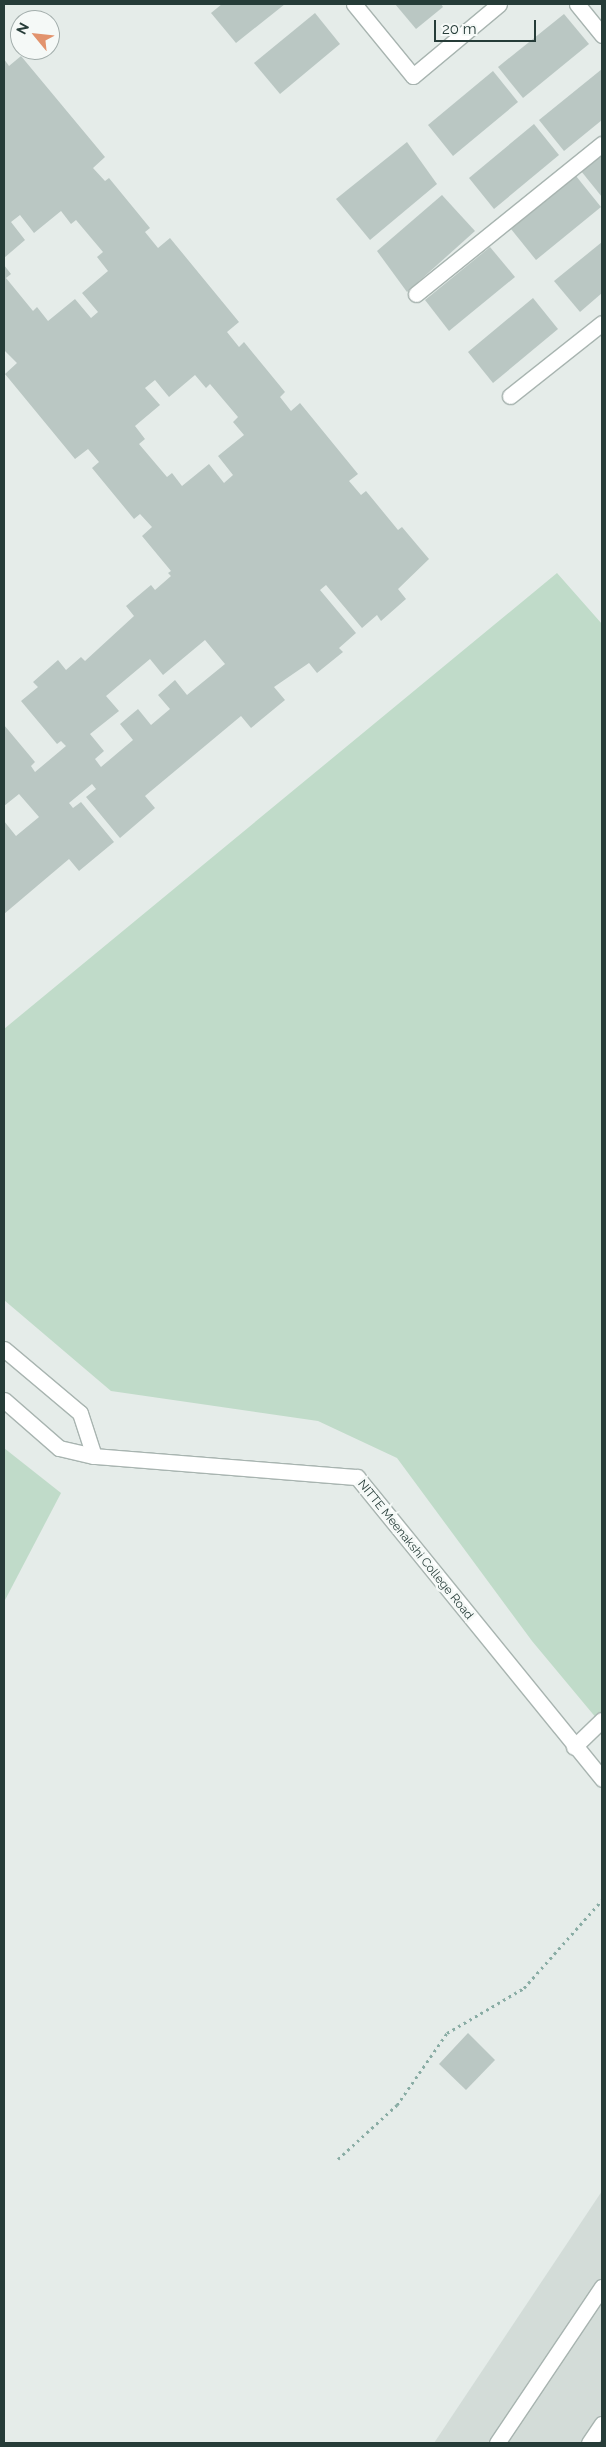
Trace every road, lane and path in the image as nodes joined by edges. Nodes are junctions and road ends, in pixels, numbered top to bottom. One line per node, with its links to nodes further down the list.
1 (354, 4): 2 (street)
2 (499, 4)
3 (577, 4): 4 (street)
4 (602, 35)
5 (602, 144): 6 (street)
6 (416, 294)
7 (602, 323): 8 (street)
8 (510, 396)
9 (4, 1349): 11 (street)
10 (4, 1400): 11 (street, NITTE Meenakshi College Road)
11 (94, 1456): 13 (street, NITTE Meenakshi College Road)
12 (602, 1720): 13 (street)
13 (574, 1747): 14 (street, NITTE Meenakshi College Road)
14 (602, 1779)
15 (602, 1900): 16 (path)
16 (338, 2159)
17 (602, 2288): 19 (street)
18 (602, 2424): 20 (street)
19 (497, 2443)
20 (589, 2443)

